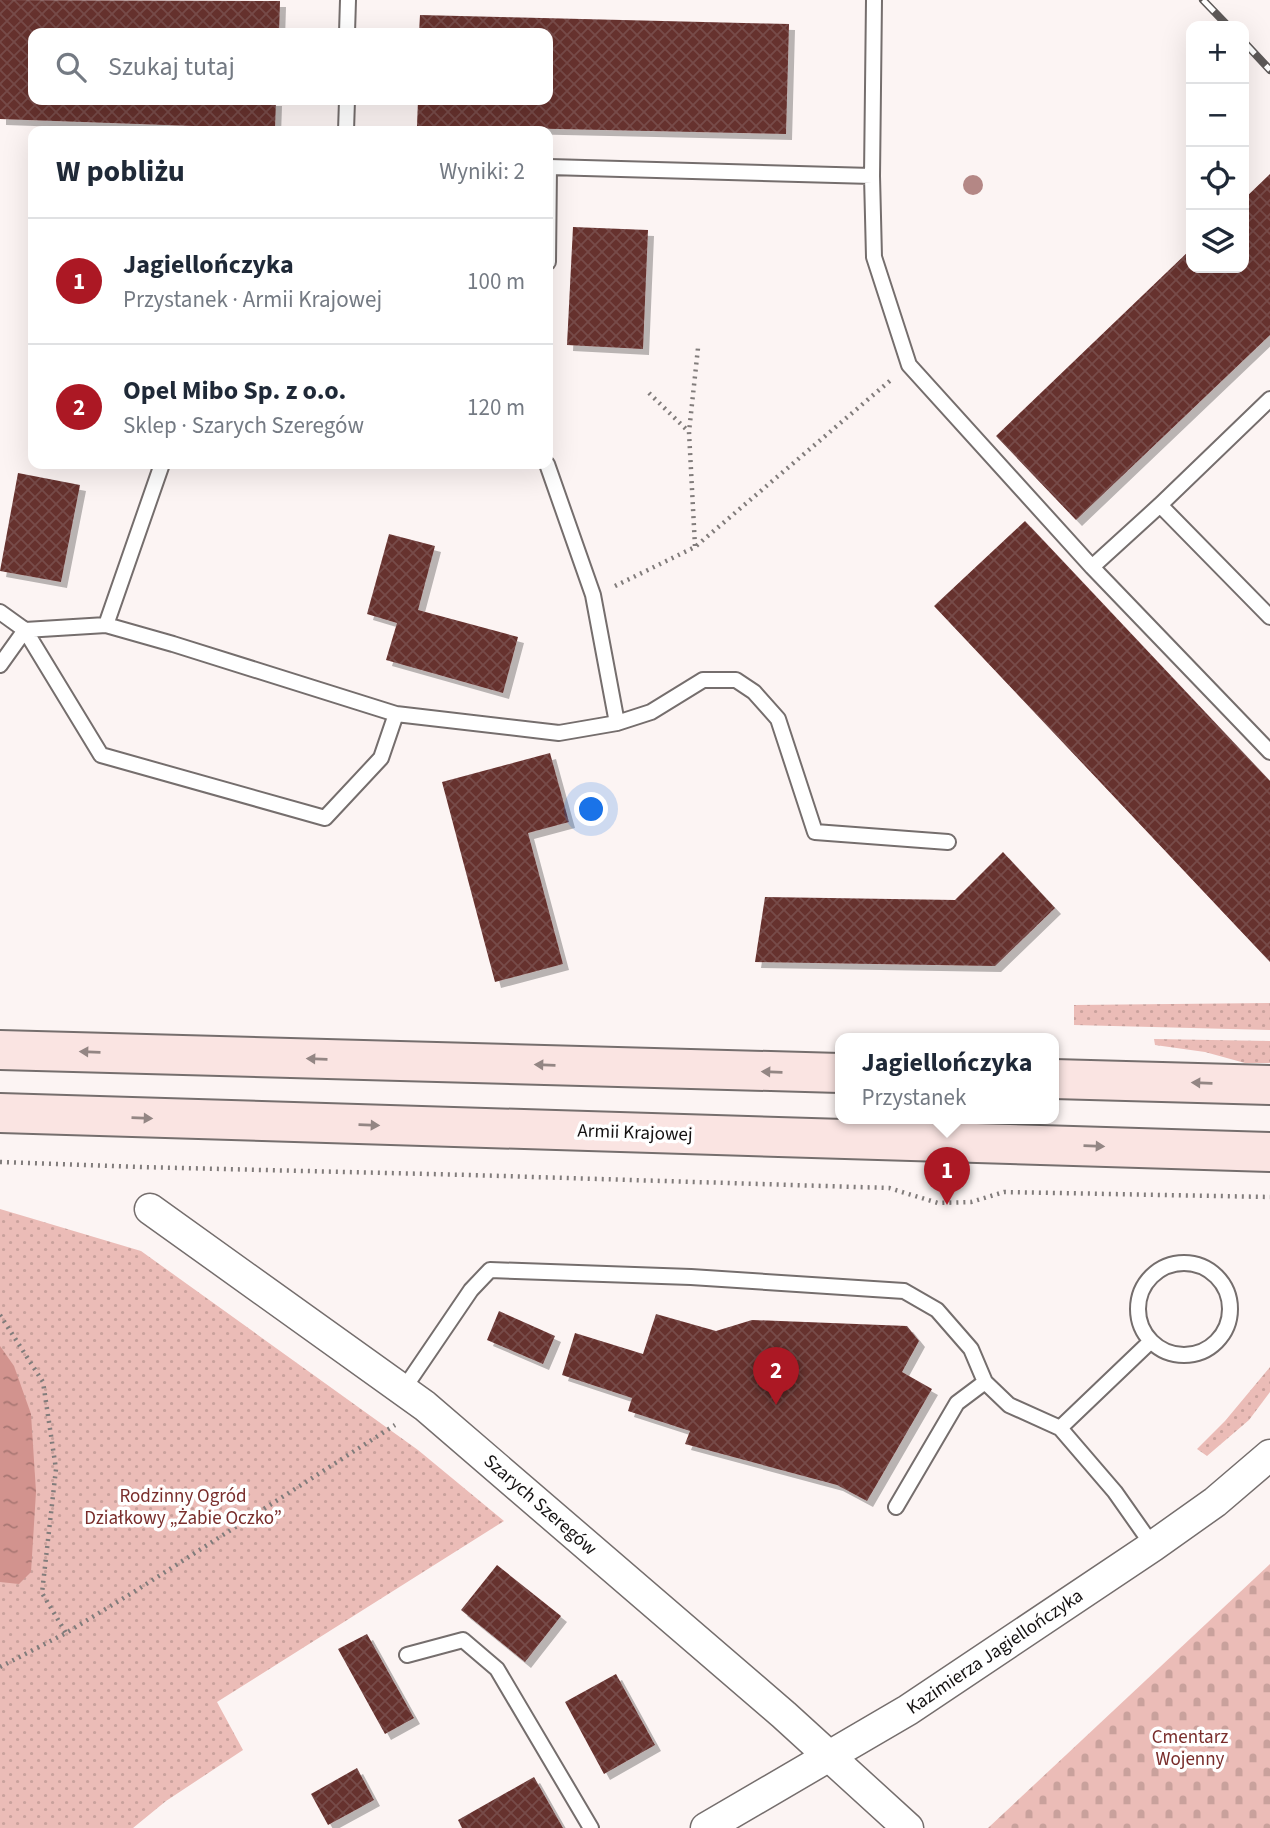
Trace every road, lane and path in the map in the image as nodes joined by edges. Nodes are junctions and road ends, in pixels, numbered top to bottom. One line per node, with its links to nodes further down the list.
1 (348, 0): 3 (lane)
2 (874, 0): 7 (lane)
3 (347, 28)
4 (347, 105): 5 (lane)
5 (346, 126)
6 (553, 167): 7 (lane)
7 (872, 176): 9 (lane)
8 (698, 348): 12 (path)
9 (909, 365): 16 (path); 17 (lane)
10 (649, 393): 12 (path)
11 (1270, 400): 15 (lane)
12 (689, 432): 16 (path)
13 (160, 469): 21 (lane)
14 (549, 469): 18 (lane)
15 (1160, 505): 17 (lane); 20 (lane)
16 (695, 547): 18 (path)
17 (1092, 566): 26 (lane)
18 (593, 595): 25 (lane)
19 (0, 612): 22 (lane)
20 (1270, 617)
21 (106, 625): 22 (lane); 24 (lane)
22 (25, 630): 23 (lane); 24 (lane)
23 (0, 665)
24 (396, 714): 25 (lane)
25 (617, 723): 27 (lane)
26 (1270, 752)
27 (948, 842)
28 (0, 1050): 29 (main road, one-way to 28)
29 (835, 1073)
30 (1059, 1079): 31 (main road, one-way to 30)
31 (1270, 1085)
32 (0, 1114): 33 (main road, Armii Krajowej, one-way to 33)
33 (1270, 1152)
34 (0, 1162): 35 (path)
35 (1270, 1197)
36 (150, 1209): 40 (street, Szarych Szeregów)
37 (0, 1315): 45 (path)
38 (1151, 1341): 38 (lane); 41 (lane)
39 (985, 1382): 40 (lane); 41 (lane); 43 (lane)
40 (414, 1398): 45 (path); 48 (street, Szarych Szeregów)
41 (1060, 1428): 44 (lane)
42 (1270, 1455): 44 (street, Kazimierza Jagiellończyka)
43 (896, 1507)
44 (1153, 1546): 48 (street, Kazimierza Jagiellończyka)
45 (66, 1633): 47 (path)
46 (407, 1655): 49 (lane)
47 (0, 1667)
48 (828, 1757): 50 (street, Kazimierza Jagiellończyka); 51 (street, Szarych Szeregów)
49 (591, 1828)
50 (706, 1828)
51 (908, 1828)

